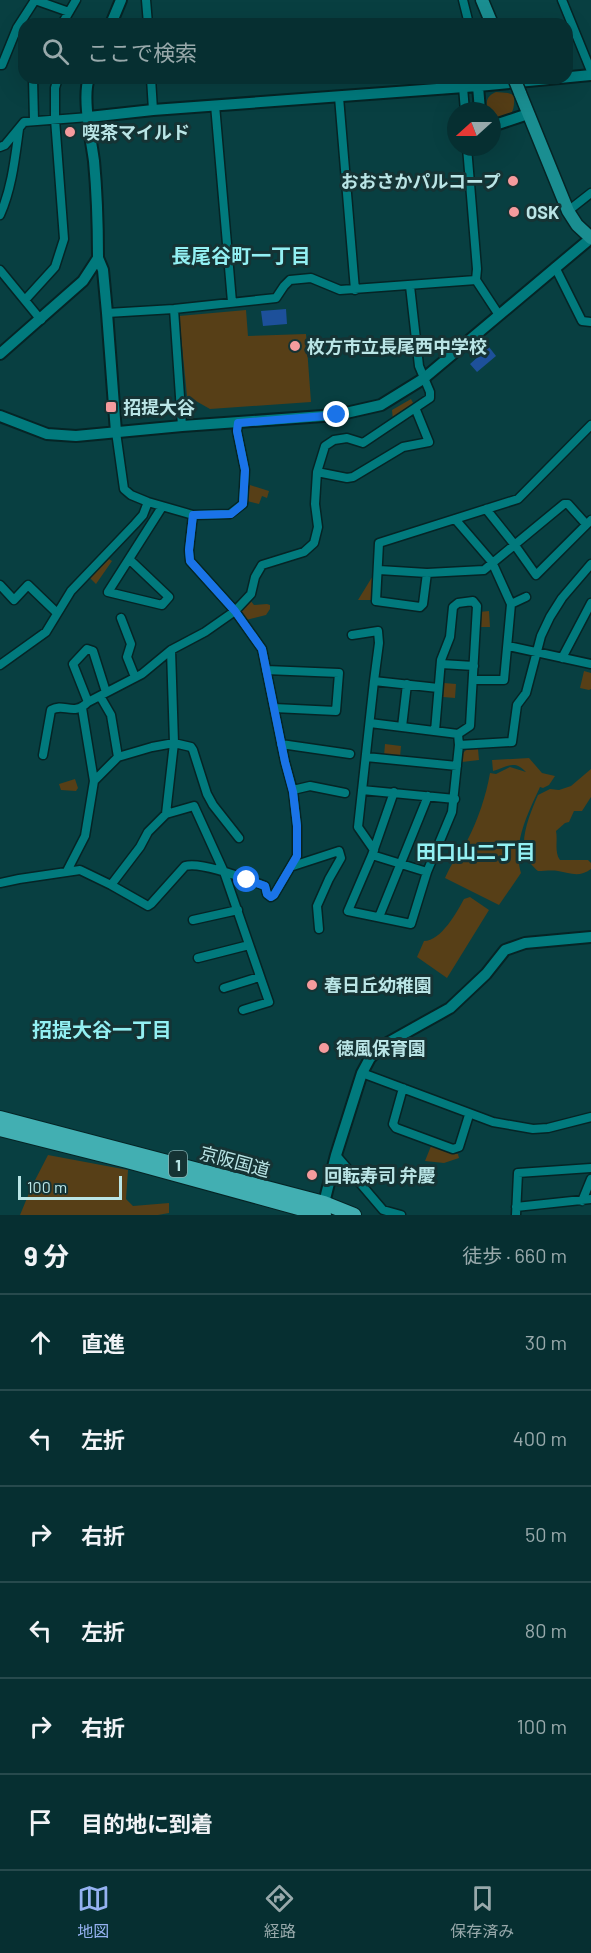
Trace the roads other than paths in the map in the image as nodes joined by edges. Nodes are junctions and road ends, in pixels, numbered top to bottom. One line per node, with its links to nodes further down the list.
1 (35, 0): 8 (street); 9 (street)
2 (76, 0): 8 (street)
3 (121, 0): 11 (street)
4 (146, 0): 12 (street)
5 (462, 0): 13 (street)
6 (482, 0): 14 (main road)
7 (562, 0): 15 (street)
8 (69, 12): 10 (street)
9 (23, 18)
10 (66, 18)
11 (114, 18)
12 (148, 18)
13 (467, 18)
14 (490, 18)
15 (569, 18)
16 (18, 26): 18 (street)
17 (573, 27): 19 (street)
18 (0, 65)
19 (591, 70): 20 (street)
20 (573, 72)
21 (33, 84): 37 (street)
22 (56, 84): 36 (street)
23 (86, 84): 35 (street)
24 (151, 84): 33 (street)
25 (471, 84): 28 (street)
26 (477, 84): 31 (street)
27 (516, 84): 34 (main road, bridge)
28 (463, 87): 29 (street); 30 (street)
29 (339, 97): 32 (street); 51 (street)
30 (464, 102)
31 (479, 102)
32 (215, 105): 33 (street); 53 (street)
33 (153, 110): 35 (street)
34 (528, 114): 38 (street); 43 (main road)
35 (89, 117): 36 (street); 46 (street)
36 (55, 119): 37 (street); 52 (street)
37 (34, 121): 39 (street)
38 (501, 125)
39 (19, 129): 40 (street); 44 (street)
40 (0, 147)
41 (468, 156): 49 (street)
42 (591, 193): 43 (street)
43 (568, 211): 45 (main road)
44 (0, 215)
45 (591, 238): 47 (street)
46 (98, 258): 55 (street); 57 (street)
47 (555, 267): 56 (street); 58 (street)
48 (0, 270): 52 (street)
49 (476, 280): 50 (street); 56 (street)
50 (411, 286): 51 (street); 60 (street)
51 (355, 290): 53 (street)
52 (25, 300): 57 (street)
53 (232, 302): 54 (street)
54 (174, 309): 55 (street); 65 (street)
55 (107, 313): 66 (street)
56 (498, 315): 60 (street)
57 (41, 320): 59 (street)
58 (591, 322)
59 (0, 354)
60 (423, 379): 61 (street); 63 (street)
61 (416, 410): 67 (street); 67 (street)
62 (0, 416): 66 (street)
63 (238, 423): 65 (street); 71 (street)
64 (591, 425): 70 (street)
65 (182, 426): 66 (street)
66 (116, 432): 68 (street)
67 (317, 472): 84 (street)
68 (148, 502): 69 (street); 85 (street)
69 (162, 507): 71 (street); 75 (street)
70 (486, 509): 72 (street); 74 (street)
71 (193, 515): 84 (street)
72 (455, 519): 76 (street); 78 (street)
73 (588, 522): 74 (street); 74 (street)
74 (514, 544): 76 (street)
75 (129, 559): 75 (street)
76 (492, 562): 79 (street); 83 (street)
77 (591, 564): 90 (street)
78 (379, 570): 79 (street); 79 (street)
79 (427, 573)
80 (0, 585): 85 (street)
81 (526, 597): 83 (street)
82 (591, 603): 91 (street)
83 (511, 604): 88 (street)
84 (235, 611): 89 (street); 96 (street)
85 (57, 613): 94 (street)
86 (121, 618): 97 (street)
87 (352, 635): 99 (street)
88 (508, 646): 90 (street); 98 (street)
89 (171, 650): 97 (street); 109 (street)
90 (536, 652): 91 (street); 111 (street)
91 (562, 658): 93 (street)
92 (441, 664): 95 (street); 95 (street); 101 (street)
93 (591, 664)
94 (0, 665)
95 (474, 666): 98 (street)
96 (266, 670): 104 (street); 104 (street)
97 (135, 677): 102 (street)
98 (473, 680): 108 (street)
99 (374, 681): 100 (street); 105 (street)
100 (407, 684): 101 (street); 106 (street)
101 (438, 688): 107 (street)
102 (103, 694): 103 (street); 103 (street); 114 (street)
103 (85, 705): 113 (street); 117 (street)
104 (274, 708): 110 (street)
105 (370, 723): 106 (street); 115 (street)
106 (402, 727): 107 (street)
107 (435, 730): 108 (street)
108 (458, 734): 111 (street)
109 (174, 743): 114 (street); 124 (street); 125 (street)
110 (282, 744): 112 (street); 118 (street)
111 (459, 745): 116 (street)
112 (350, 754)
113 (43, 755)
114 (118, 757): 117 (street)
115 (366, 757): 116 (street); 119 (street)
116 (457, 766): 123 (street)
117 (94, 781): 129 (street)
118 (293, 790): 121 (street); 128 (street)
119 (362, 790): 120 (street); 126 (street)
120 (393, 792): 122 (street); 126 (street)
121 (345, 793)
122 (428, 796): 123 (street); 127 (street)
123 (455, 799): 131 (street)
124 (166, 814): 130 (street); 133 (street)
125 (239, 838)
126 (373, 852): 127 (street); 135 (street)
127 (400, 863): 131 (street); 135 (street)
128 (293, 866): 130 (street); 137 (street)
129 (66, 871): 132 (street); 133 (street)
130 (224, 872): 133 (street); 134 (street)
131 (428, 872): 135 (street)
132 (0, 883)
133 (111, 885)
134 (238, 910): 136 (street); 139 (street)
135 (379, 918)
136 (193, 920)
137 (319, 929)
138 (591, 937): 144 (street)
139 (249, 945): 140 (street); 141 (street)
140 (198, 958)
141 (259, 977): 142 (street); 143 (street)
142 (224, 987)
143 (243, 1010)
144 (362, 1073): 145 (street); 150 (street)
145 (403, 1088): 146 (street); 146 (street)
146 (469, 1115): 147 (street)
147 (591, 1117)
148 (0, 1118): 154 (highway, 京阪国道 / 1)
149 (0, 1129): 154 (highway, 京阪国道 / 1)
150 (336, 1155): 154 (street); 157 (street)
151 (591, 1168): 155 (street)
152 (591, 1179): 153 (street)
153 (586, 1200): 155 (street)
154 (324, 1209): 156 (highway, 京阪国道 / 1)
155 (516, 1211)
156 (354, 1215)
157 (401, 1215)

